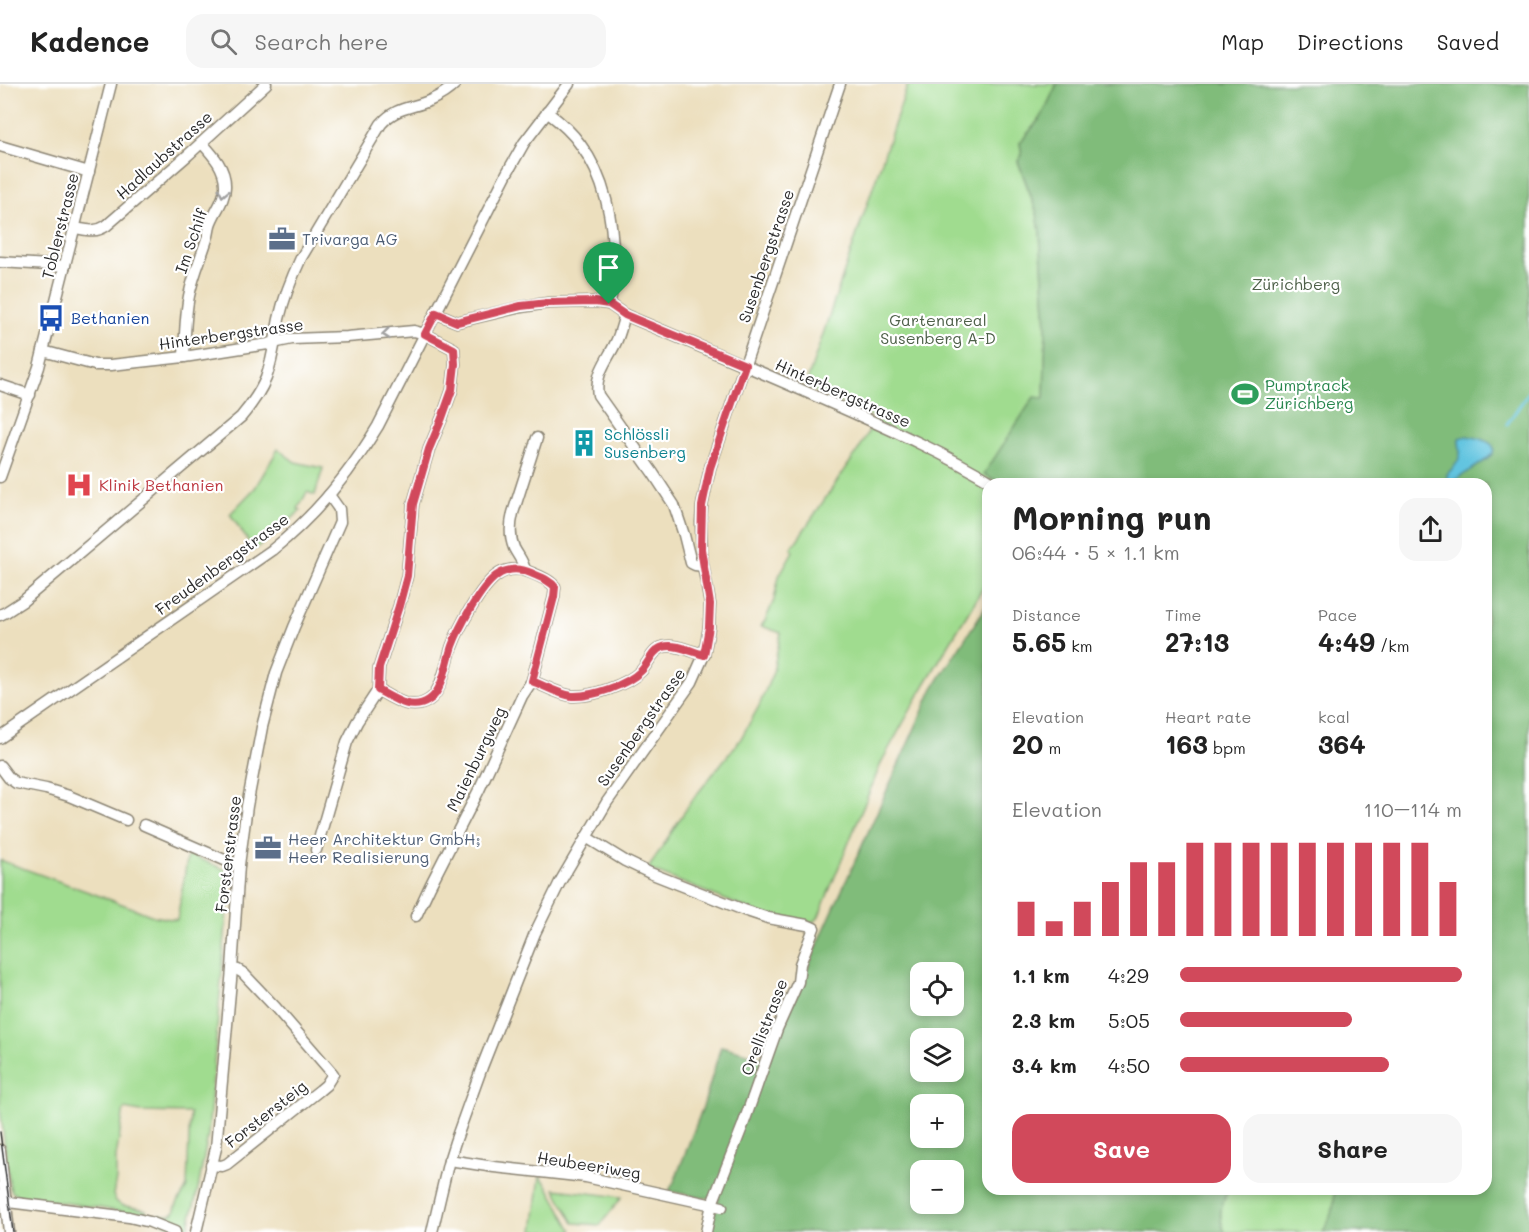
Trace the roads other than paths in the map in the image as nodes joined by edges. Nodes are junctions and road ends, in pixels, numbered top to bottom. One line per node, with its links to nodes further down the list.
1 (111, 84): 9 (street, Toblerstrasse)
2 (266, 84): 7 (street, Hadlaubstrasse)
3 (455, 84): 17 (street)
4 (569, 84): 6 (street, Freudenbergstrasse)
5 (840, 84): 20 (street, Susenbergstrasse)
6 (547, 112): 13 (street); 14 (street, Freudenbergstrasse)
7 (202, 143): 10 (street, Hadlaubstrasse); 19 (street, Im Schilf, one-way to 19)
8 (0, 146): 9 (street)
9 (89, 172): 10 (street, Toblerstrasse)
10 (75, 228): 12 (street, Toblerstrasse)
11 (0, 262): 12 (street)
12 (65, 266): 18 (street, Toblerstrasse)
13 (609, 304): 14 (street); 15 (street, Hinterbergstrasse)
14 (436, 313): 16 (street, Freudenbergstrasse)
15 (625, 315): 20 (street, Hinterbergstrasse); 27 (street)
16 (425, 334): 17 (street, Hinterbergstrasse, one-way to 17); 26 (street, Freudenbergstrasse); 32 (street)
17 (275, 342): 19 (street, Hinterbergstrasse); 29 (street)
18 (43, 351): 19 (street, Hinterbergstrasse); 22 (street, Toblerstrasse)
19 (184, 357)
20 (745, 365): 25 (street, Hinterbergstrasse); 27 (street, Susenbergstrasse)
21 (0, 385): 22 (street)
22 (30, 395): 24 (street, Toblerstrasse)
23 (537, 438): 28 (street)
24 (0, 477)
25 (984, 478)
26 (329, 495): 33 (street, Freudenbergstrasse); 39 (street, Forsterstrasse)
27 (703, 566): 30 (street, Susenbergstrasse)
28 (525, 571): 31 (street, Maienburgweg); 32 (street)
29 (0, 615)
30 (704, 655): 31 (street); 37 (street, Susenbergstrasse)
31 (532, 681): 40 (street, Maienburgweg)
32 (378, 690): 38 (street)
33 (0, 738)
34 (0, 766): 35 (street)
35 (126, 820)
36 (144, 825): 39 (street)
37 (586, 837): 43 (street, Susenbergstrasse); 46 (street, Orellistrasse)
38 (316, 850)
39 (239, 865): 41 (street, Forsterstrasse)
40 (416, 916)
41 (232, 969): 44 (street, Forsterstrasse); 44 (street, Forstersteig)
42 (0, 1150): 45 (street)
43 (449, 1160): 46 (street, Heubeeriweg); 50 (street, Susenbergstrasse)
44 (211, 1165): 49 (street, Forsterstrasse)
45 (3, 1201): 47 (street); 48 (street)
46 (717, 1206): 51 (street, Orellistrasse)
47 (9, 1232)
48 (175, 1232)
49 (195, 1232)
50 (432, 1232)
51 (706, 1232)

